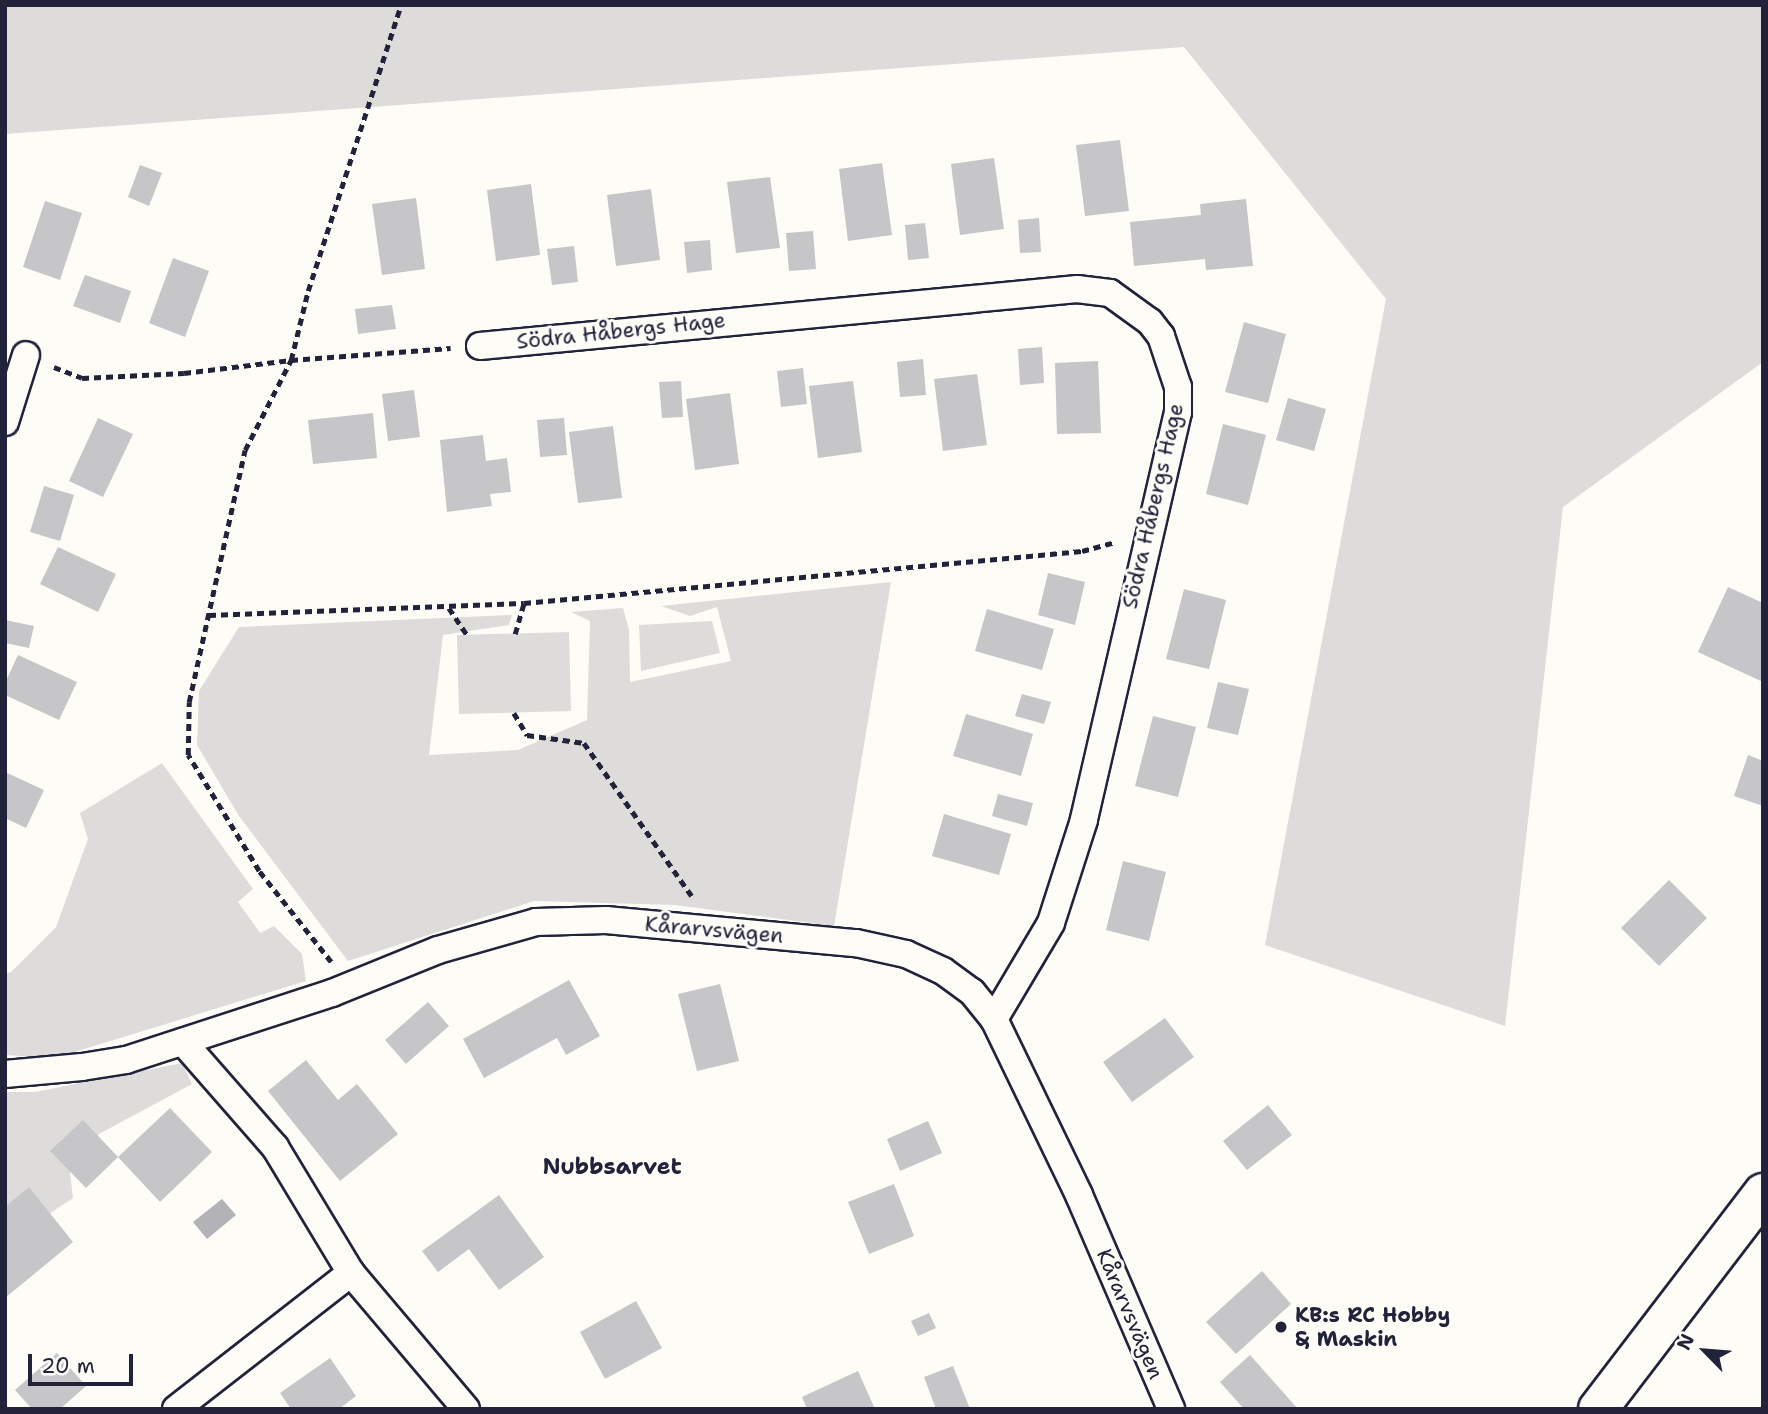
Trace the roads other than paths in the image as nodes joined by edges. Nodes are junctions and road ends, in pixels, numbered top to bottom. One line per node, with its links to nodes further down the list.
1 (480, 346): 4 (street, Södra Håbergs Hage)
2 (26, 355): 3 (street)
3 (5, 422)
4 (994, 1019): 5 (street, Kårarvsvägen); 11 (street, Kårarvsvägen)
5 (183, 1042): 6 (street, Kårarvsvägen); 8 (street)
6 (5, 1074)
7 (1763, 1193): 12 (main road)
8 (351, 1273): 9 (street); 10 (street)
9 (177, 1409)
10 (466, 1409)
11 (1171, 1409)
12 (1598, 1409)

